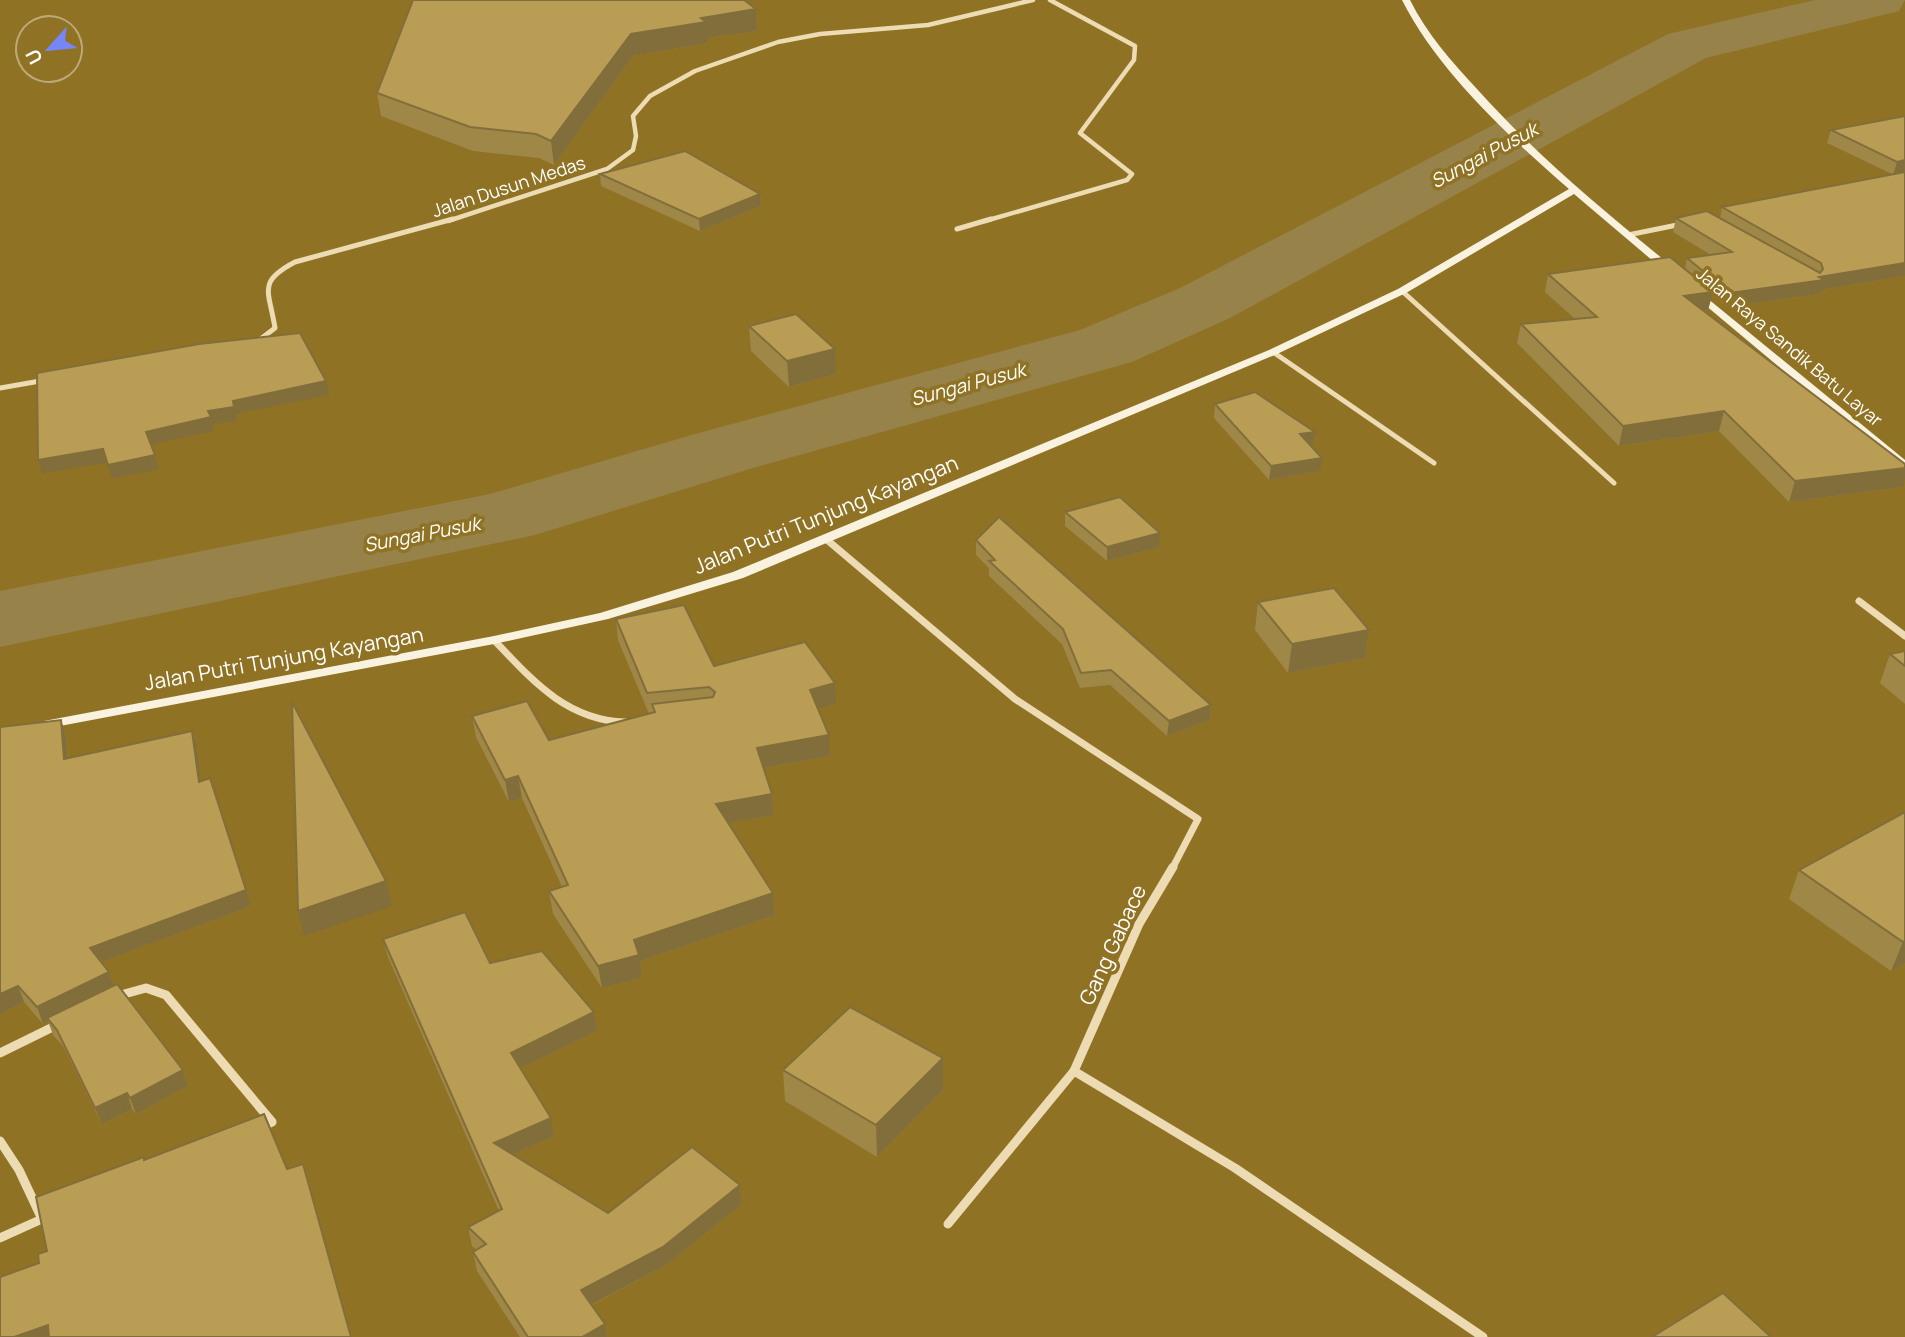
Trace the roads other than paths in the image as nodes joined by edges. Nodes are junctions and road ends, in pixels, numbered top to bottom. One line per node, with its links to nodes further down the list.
1 (1033, 0): 11 (street, Jalan Dusun Medas)
2 (1050, 0): 6 (street)
3 (1406, 0): 4 (street, Jalan Raya Sandik Batu Layar)
4 (1574, 190): 7 (street, Jalan Raya Sandik Batu Layar); 10 (street, Jalan Putri Tunjung Kayangan)
5 (1693, 222): 7 (street)
6 (957, 229)
7 (1628, 235): 8 (street, Jalan Raya Sandik Batu Layar)
8 (1681, 279)
9 (1692, 288): 16 (street, Jalan Raya Sandik Batu Layar)
10 (1402, 291): 12 (street, Jalan Putri Tunjung Kayangan); 17 (street)
11 (253, 342)
12 (1273, 352): 15 (street); 18 (street, Jalan Putri Tunjung Kayangan)
13 (55, 378): 14 (street)
14 (0, 388)
15 (1434, 463)
16 (1905, 466)
17 (1614, 483)
18 (826, 539): 21 (street, Jalan Putri Tunjung Kayangan); 27 (street, Gang Gabace)
19 (1858, 601): 20 (street)
20 (1905, 636)
21 (494, 640): 22 (street); 23 (street, Jalan Putri Tunjung Kayangan)
22 (634, 721)
23 (34, 727)
24 (104, 1002): 28 (street)
25 (69, 1019): 26 (street)
26 (0, 1053)
27 (1074, 1071): 32 (street); 34 (street)
28 (247, 1133)
29 (0, 1141): 31 (street)
30 (55, 1213): 31 (street)
31 (42, 1219): 33 (street)
32 (948, 1224)
33 (0, 1238)
34 (1483, 1337)

